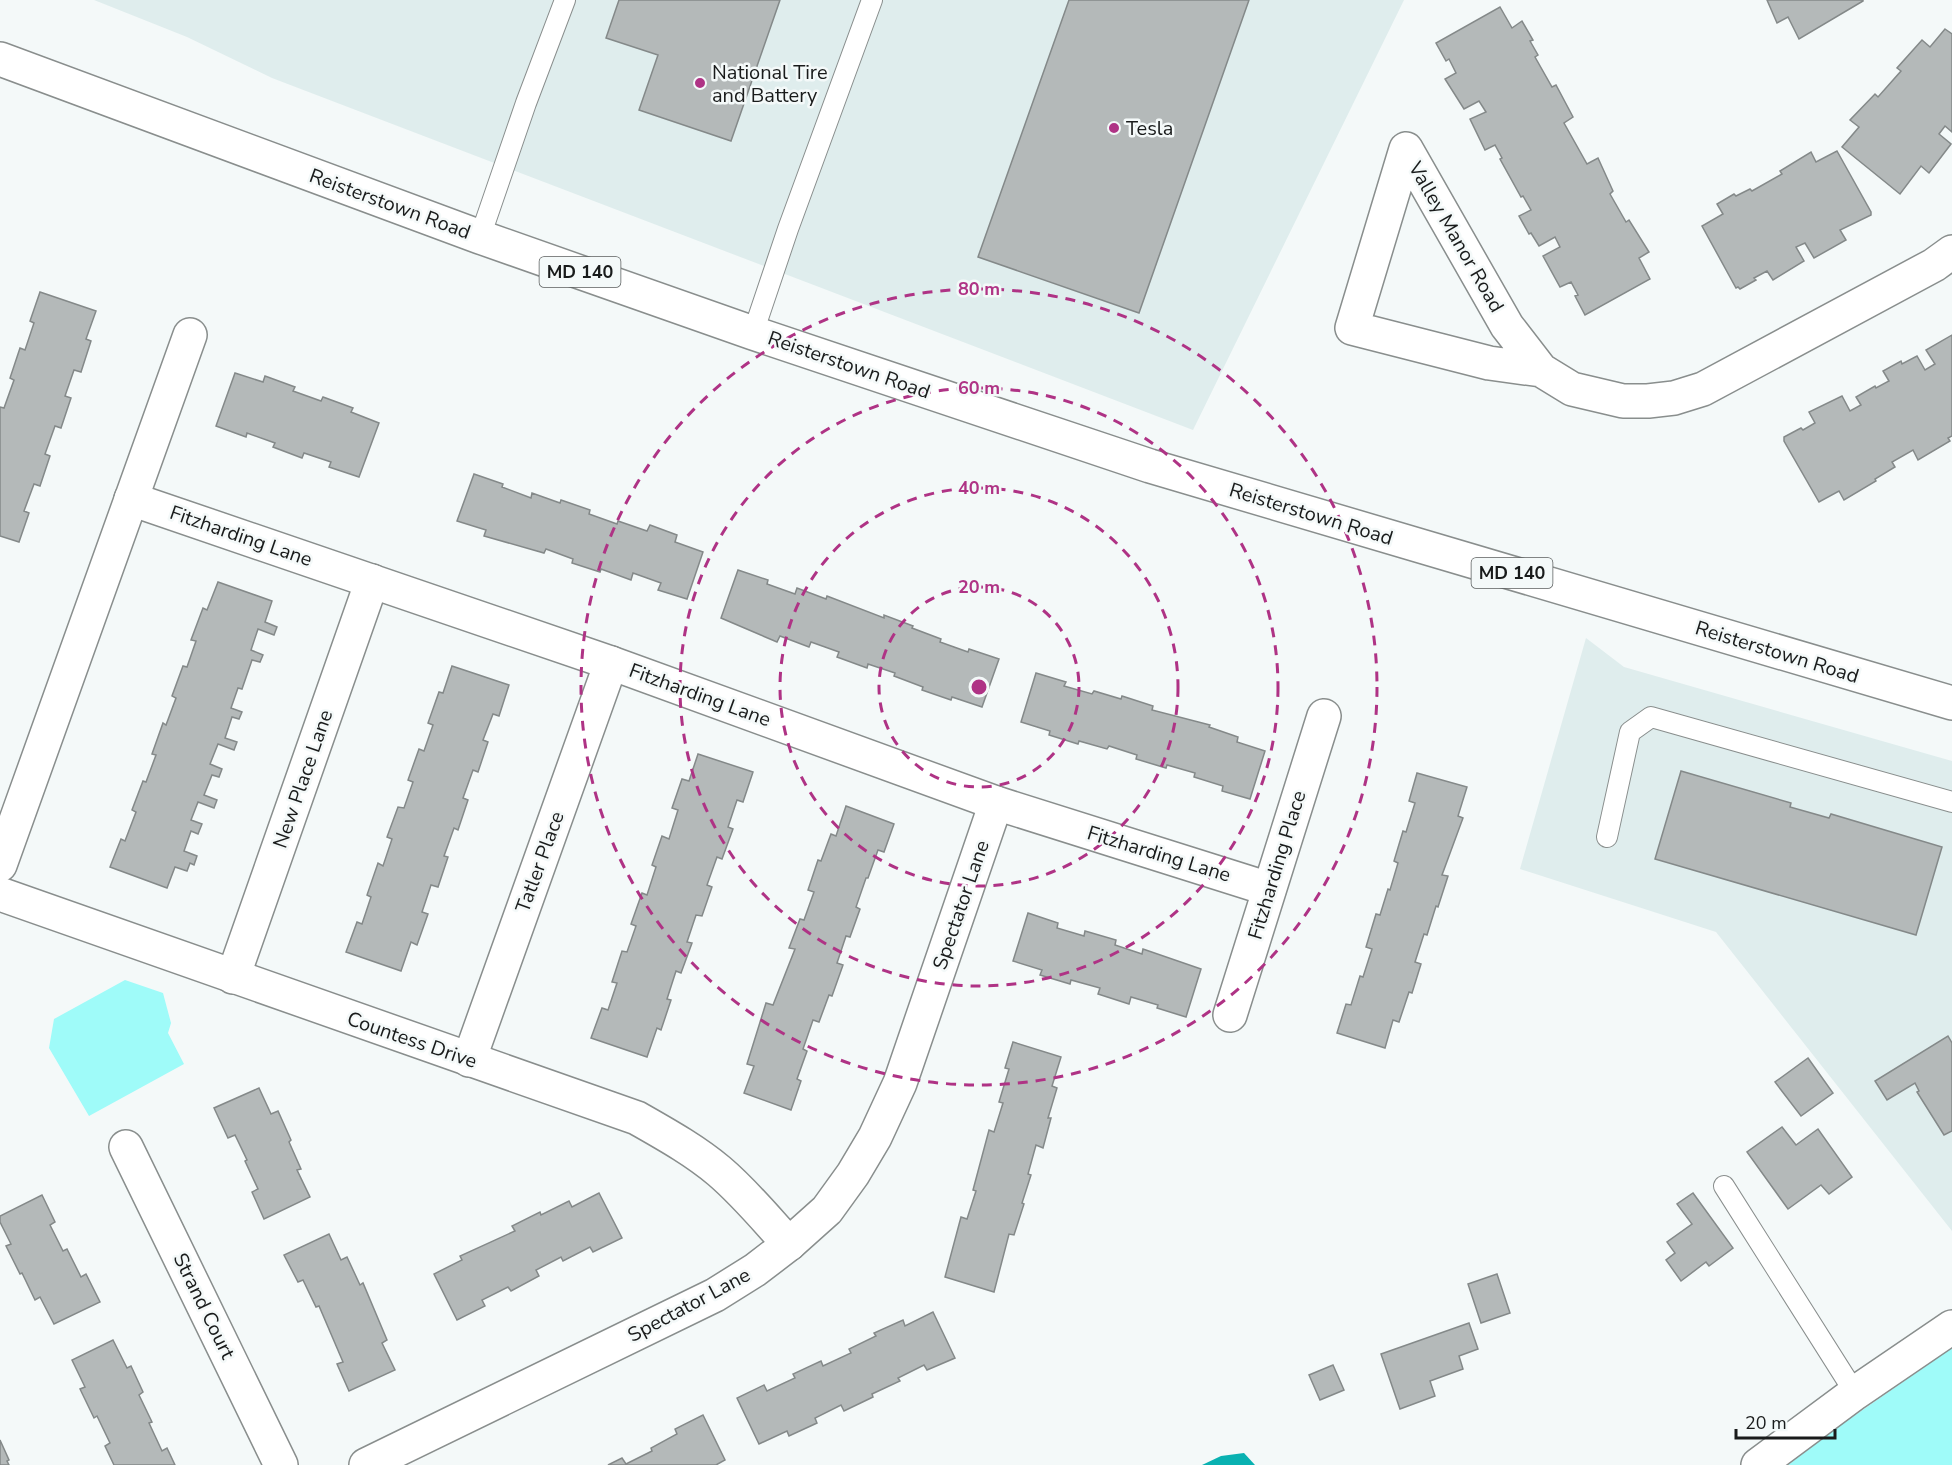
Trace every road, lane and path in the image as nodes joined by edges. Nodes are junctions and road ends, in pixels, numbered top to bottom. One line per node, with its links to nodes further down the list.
1 (565, 0): 4 (lane)
2 (872, 0): 6 (lane)
3 (0, 59): 4 (street, Reisterstown Road / MD 140)
4 (480, 237): 6 (street, Reisterstown Road / MD 140)
5 (1952, 252): 8 (street, Valley Manor Road)
6 (753, 333): 12 (street, Reisterstown Road / MD 140)
7 (190, 335): 9 (street)
8 (1541, 370): 8 (street, Valley Manor Road)
9 (131, 499): 10 (street, Fitzharding Lane); 17 (street)
10 (372, 581): 11 (street, Fitzharding Lane); 20 (street, New Place Lane)
11 (611, 663): 15 (street, Fitzharding Lane); 22 (street, Tatler Place)
12 (1952, 703)
13 (1324, 716): 18 (street, Fitzharding Place)
14 (1952, 802): 16 (lane)
15 (996, 803): 18 (street, Fitzharding Lane); 25 (street, Spectator Lane)
16 (1607, 837)
17 (0, 865)
18 (1269, 889): 21 (street, Fitzharding Place)
19 (0, 894): 20 (street, Countess Drive)
20 (233, 977): 22 (street, Countess Drive)
21 (1230, 1015)
22 (469, 1060): 25 (street, Countess Drive)
23 (126, 1147): 28 (street, Strand Court)
24 (1724, 1186): 27 (lane)
25 (789, 1244): 29 (street, Spectator Lane)
26 (1952, 1328): 27 (street)
27 (1855, 1393): 30 (street)
28 (281, 1465)
29 (366, 1465)
30 (1758, 1465)

